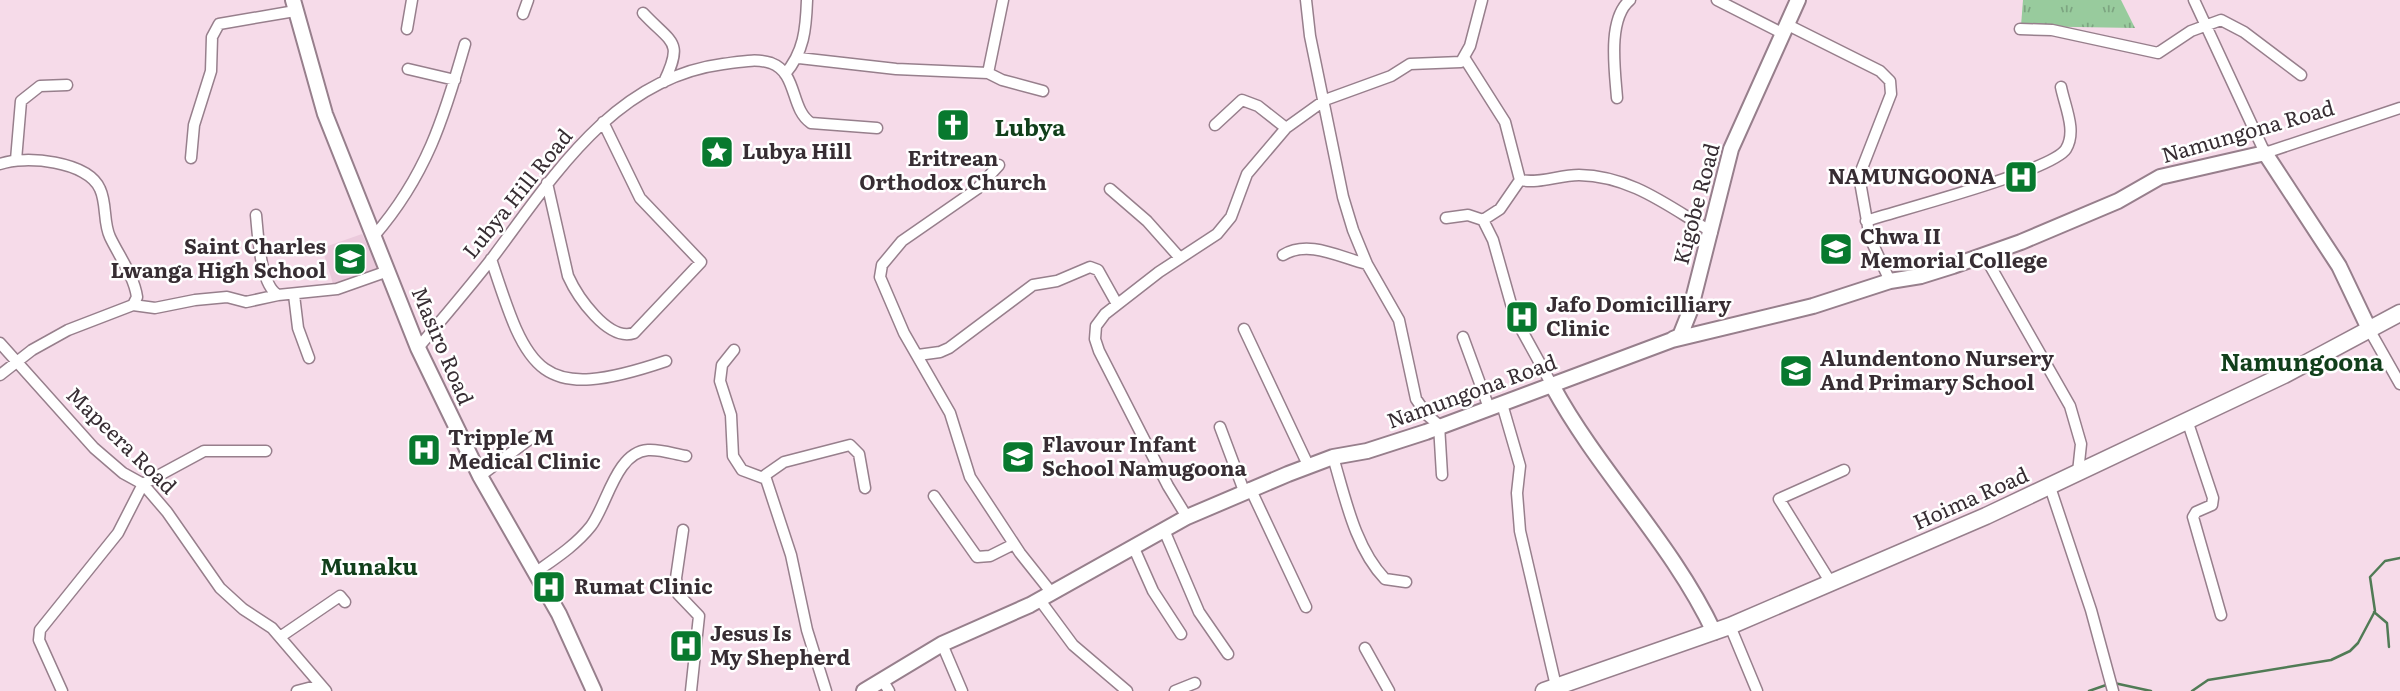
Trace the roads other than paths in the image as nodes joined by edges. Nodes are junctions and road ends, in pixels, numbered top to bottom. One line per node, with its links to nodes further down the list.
1 (412, 0): 16 (street)
2 (528, 0): 13 (street)
3 (807, 0): 19 (street)
4 (1003, 0): 22 (street)
5 (1306, 0): 31 (street)
6 (1482, 0): 20 (street)
7 (1630, 0): 30 (street)
8 (1717, 0): 15 (street)
9 (1798, 0): 15 (street, Kigobe Road)
10 (2194, 0): 14 (street)
11 (294, 6): 38 (street); 50 (street, Masiro Road)
12 (643, 13): 26 (street)
13 (523, 14)
14 (2207, 26): 17 (street); 24 (street); 37 (street)
15 (1784, 28): 48 (street); 49 (street, Kigobe Road)
16 (407, 29)
17 (2020, 29)
18 (465, 44): 25 (street)
19 (799, 58): 22 (street); 23 (street)
20 (1465, 59): 31 (street); 42 (street)
21 (408, 69): 25 (street)
22 (988, 73): 29 (street)
23 (785, 74): 26 (street, Lubya Hill Road); 35 (street)
24 (2301, 75)
25 (455, 80): 50 (street)
26 (664, 82): 33 (street, Lubya Hill Road)
27 (67, 85): 39 (street)
28 (2060, 87): 48 (street)
29 (1043, 91)
30 (1617, 98)
31 (1325, 100): 36 (street); 55 (street)
32 (2400, 108): 37 (street, Namungona Road)
33 (603, 122): 43 (street, Lubya Hill Road); 43 (street)
34 (1215, 125): 36 (street)
35 (877, 128)
36 (1286, 128): 53 (street)
37 (2265, 153): 52 (street, Namungona Road); 64 (street)
38 (191, 158)
39 (16, 160): 40 (street); 61 (street)
40 (0, 164)
41 (999, 165): 70 (street)
42 (1520, 180): 47 (street); 49 (street)
43 (547, 183): 54 (street, Lubya Hill Road)
44 (1111, 189): 53 (street)
45 (256, 215): 58 (street)
46 (1446, 218): 47 (street)
47 (1483, 220): 76 (street)
48 (1866, 221): 57 (street)
49 (1712, 232): 66 (street, Kigobe Road)
50 (374, 236): 56 (street, Masiro Road)
51 (1283, 255): 55 (street)
52 (1984, 255): 57 (street, Namungona Road); 87 (street)
53 (1180, 258): 60 (street)
54 (491, 259): 68 (street, Lubya Hill Road); 73 (street)
55 (1367, 264): 79 (street)
56 (388, 271): 59 (street); 68 (street, Masiro Road)
57 (1890, 281): 66 (street, Namungona Road)
58 (278, 295): 59 (street); 61 (street)
59 (294, 295): 71 (street)
60 (1117, 304): 70 (street); 96 (street)
61 (133, 305): 72 (street)
62 (2400, 313): 64 (main road, Hoima Road)
63 (1244, 329): 85 (street)
64 (2370, 331): 75 (street); 78 (main road, Hoima Road)
65 (1463, 337): 77 (street)
66 (1672, 340): 76 (street, Namungona Road)
67 (0, 343): 72 (street, Mapeera Road)
68 (418, 348): 89 (street, Masiro Road)
69 (734, 349): 90 (street)
70 (918, 355): 99 (street)
71 (309, 358)
72 (16, 361): 74 (street); 91 (street, Mapeera Road)
73 (666, 361)
74 (0, 375)
75 (2400, 384)
76 (1553, 387): 77 (street, Namungona Road); 109 (street)
77 (1496, 406): 79 (street, Namungona Road); 118 (street)
78 (2186, 420): 87 (main road, Hoima Road); 107 (street)
79 (1439, 425): 84 (street, Namungona Road); 88 (street)
80 (1220, 427): 94 (street)
81 (534, 436): 89 (street)
82 (266, 451): 91 (street)
83 (686, 456): 101 (street)
84 (1333, 457): 85 (street, Namungona Road); 102 (street)
85 (1309, 467): 94 (street, Namungona Road)
86 (1844, 470): 103 (street)
87 (2078, 471): 92 (main road, Hoima Road)
88 (1443, 475)
89 (480, 476): 101 (street, Masiro Road)
90 (764, 476): 93 (street); 123 (street)
91 (142, 484): 111 (street, Mapeera Road); 119 (street)
92 (2050, 487): 103 (main road, Hoima Road); 130 (street)
93 (865, 488)
94 (1247, 490): 96 (street, Namungona Road); 106 (street)
95 (934, 496): 99 (street)
96 (1187, 517): 98 (street, Namungona Road)
97 (683, 530): 122 (street)
98 (1164, 530): 100 (street, Namungona Road); 114 (street)
99 (1014, 544): 104 (street)
100 (1133, 546): 104 (street, Namungona Road); 110 (street)
101 (536, 572): 121 (street, Masiro Road)
102 (1406, 582)
103 (1831, 583): 108 (main road, Hoima Road)
104 (1045, 595): 112 (street, Namungona Road); 126 (street)
105 (345, 603): 111 (street)
106 (1306, 607)
107 (2221, 615)
108 (1730, 626): 109 (main road, Hoima Road); 129 (street)
109 (1714, 632): 118 (main road, Hoima Road)
110 (1181, 634)
111 (280, 637): 117 (street, Mapeera Road)
112 (942, 644): 116 (street, Namungona Road); 125 (street)
113 (1365, 648): 128 (street)
114 (1228, 654)
115 (1195, 683): 127 (street)
116 (886, 686): 124 (street, Namungona Road)
117 (323, 688): 120 (street)
118 (1550, 689)
119 (62, 691)
120 (298, 691)
121 (594, 691)
122 (691, 691)
123 (826, 691)
124 (864, 691)
125 (962, 691)
126 (1127, 691)
127 (1175, 691)
128 (1389, 691)
129 (1757, 691)
130 (2113, 691)

